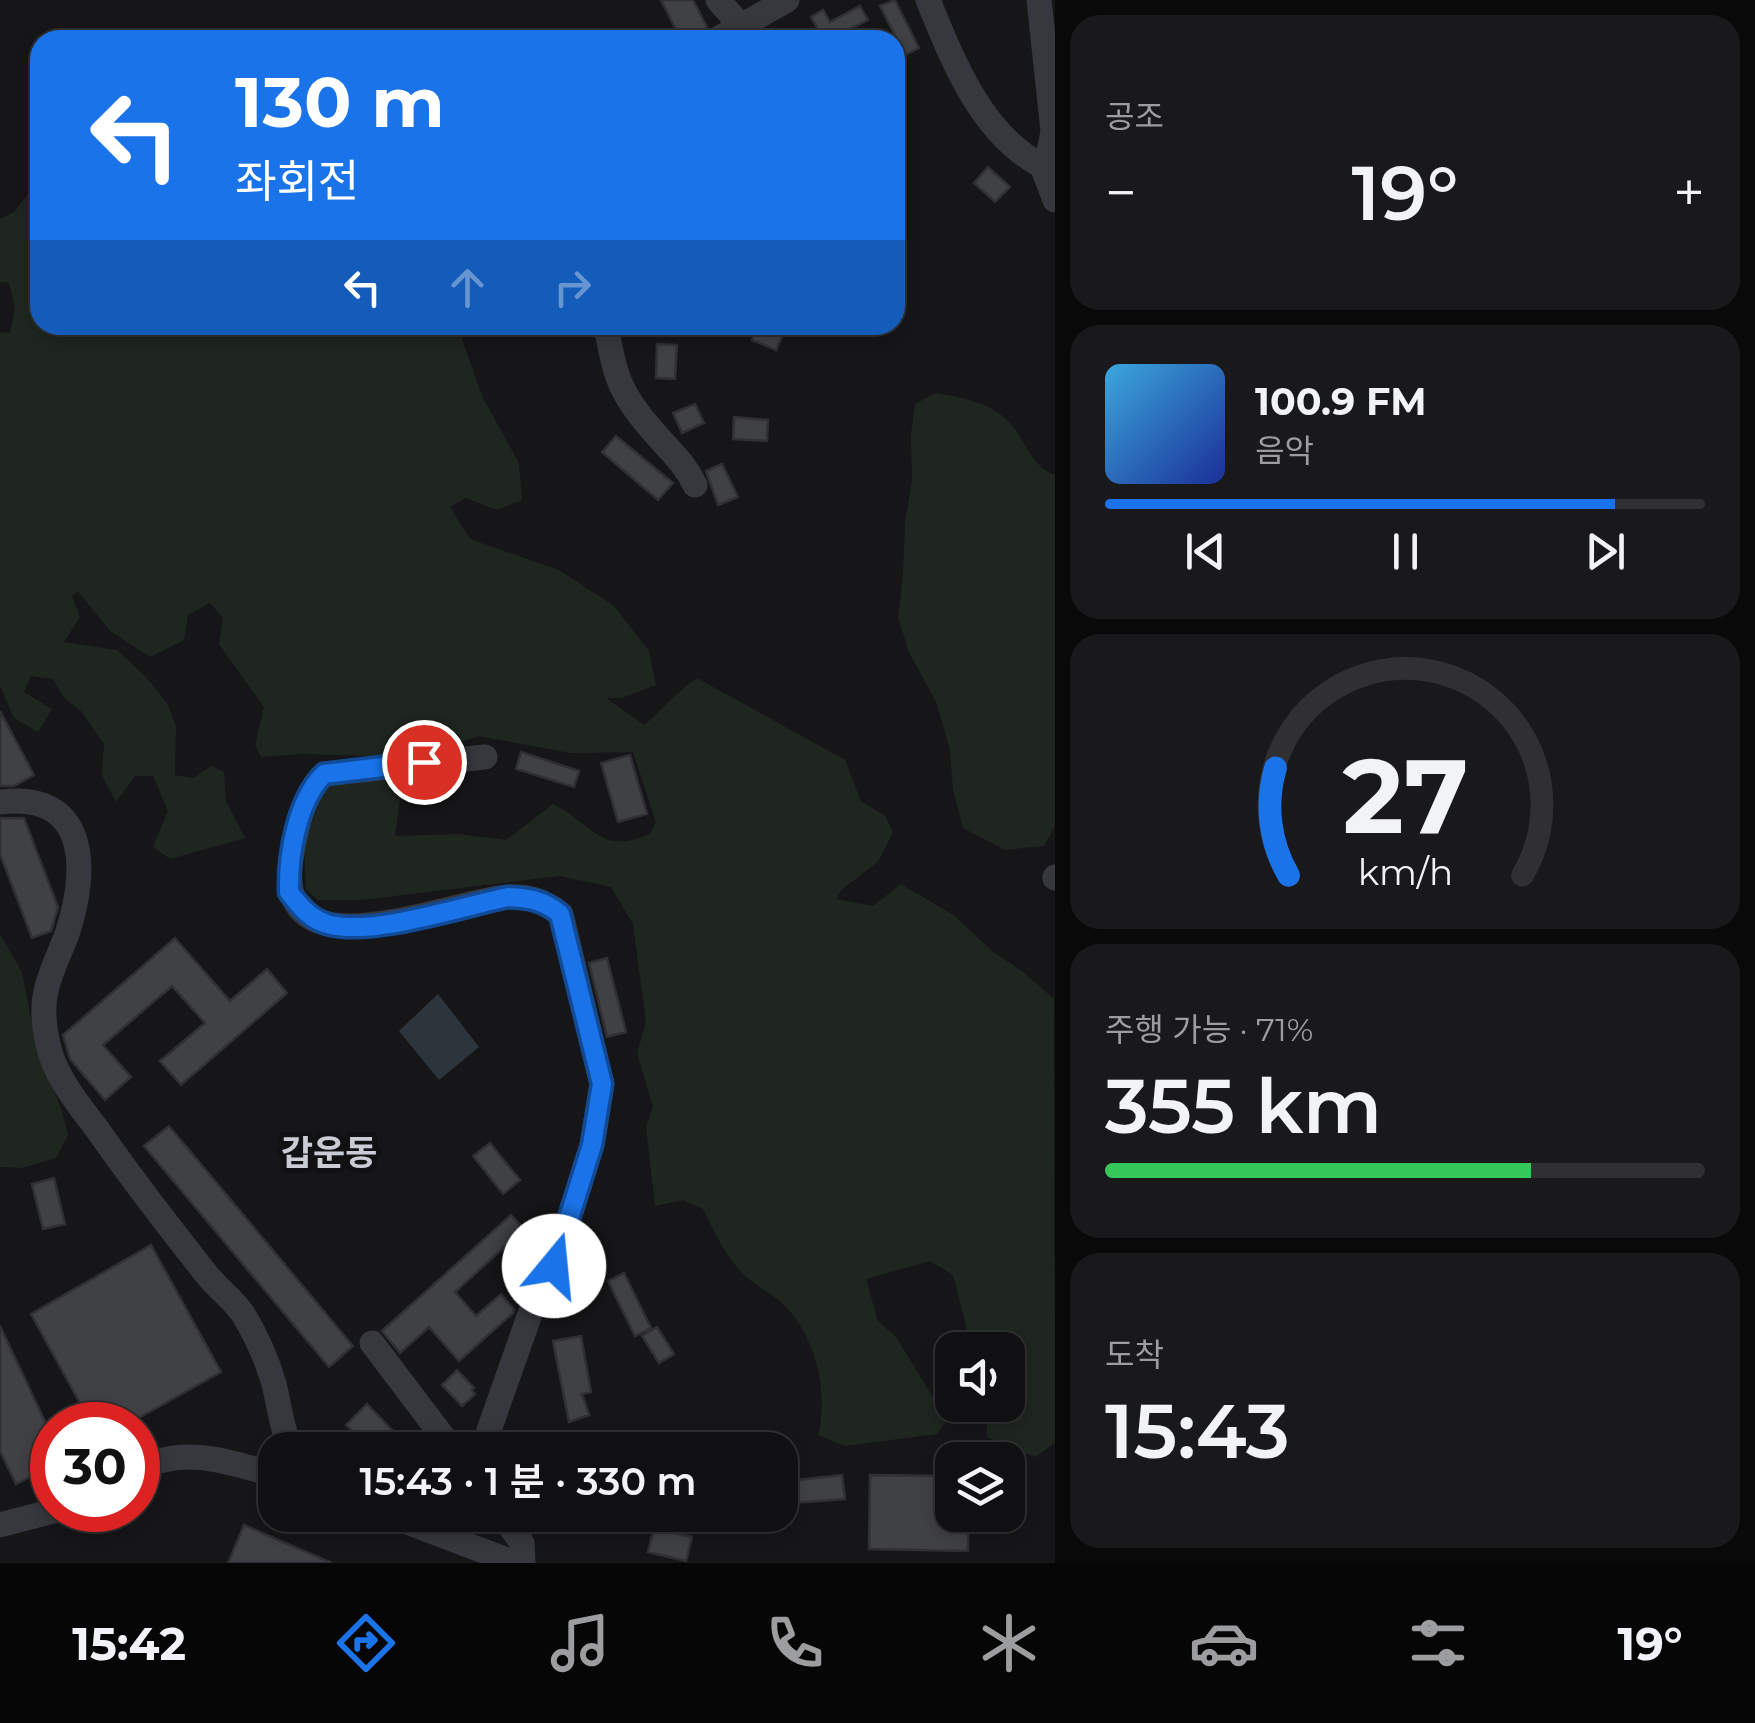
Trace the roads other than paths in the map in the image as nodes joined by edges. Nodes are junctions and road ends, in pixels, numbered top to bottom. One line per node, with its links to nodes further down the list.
1 (718, 0): 5 (street)
2 (787, 0): 5 (street)
3 (928, 0): 7 (street)
4 (1039, 0): 7 (street)
5 (740, 25): 6 (street)
6 (732, 30)
7 (1042, 166): 8 (street)
8 (1055, 200)
9 (608, 335): 10 (street)
10 (695, 485)
11 (485, 757): 16 (street)
12 (0, 802): 14 (street)
13 (372, 1343): 15 (street)
14 (282, 1432)
15 (439, 1432)
16 (488, 1432)
17 (160, 1462): 18 (street)
18 (258, 1470)
19 (30, 1517): 20 (street)
20 (0, 1525)
21 (434, 1532): 23 (street)
22 (514, 1532): 24 (street)
23 (516, 1563)
24 (524, 1563)

